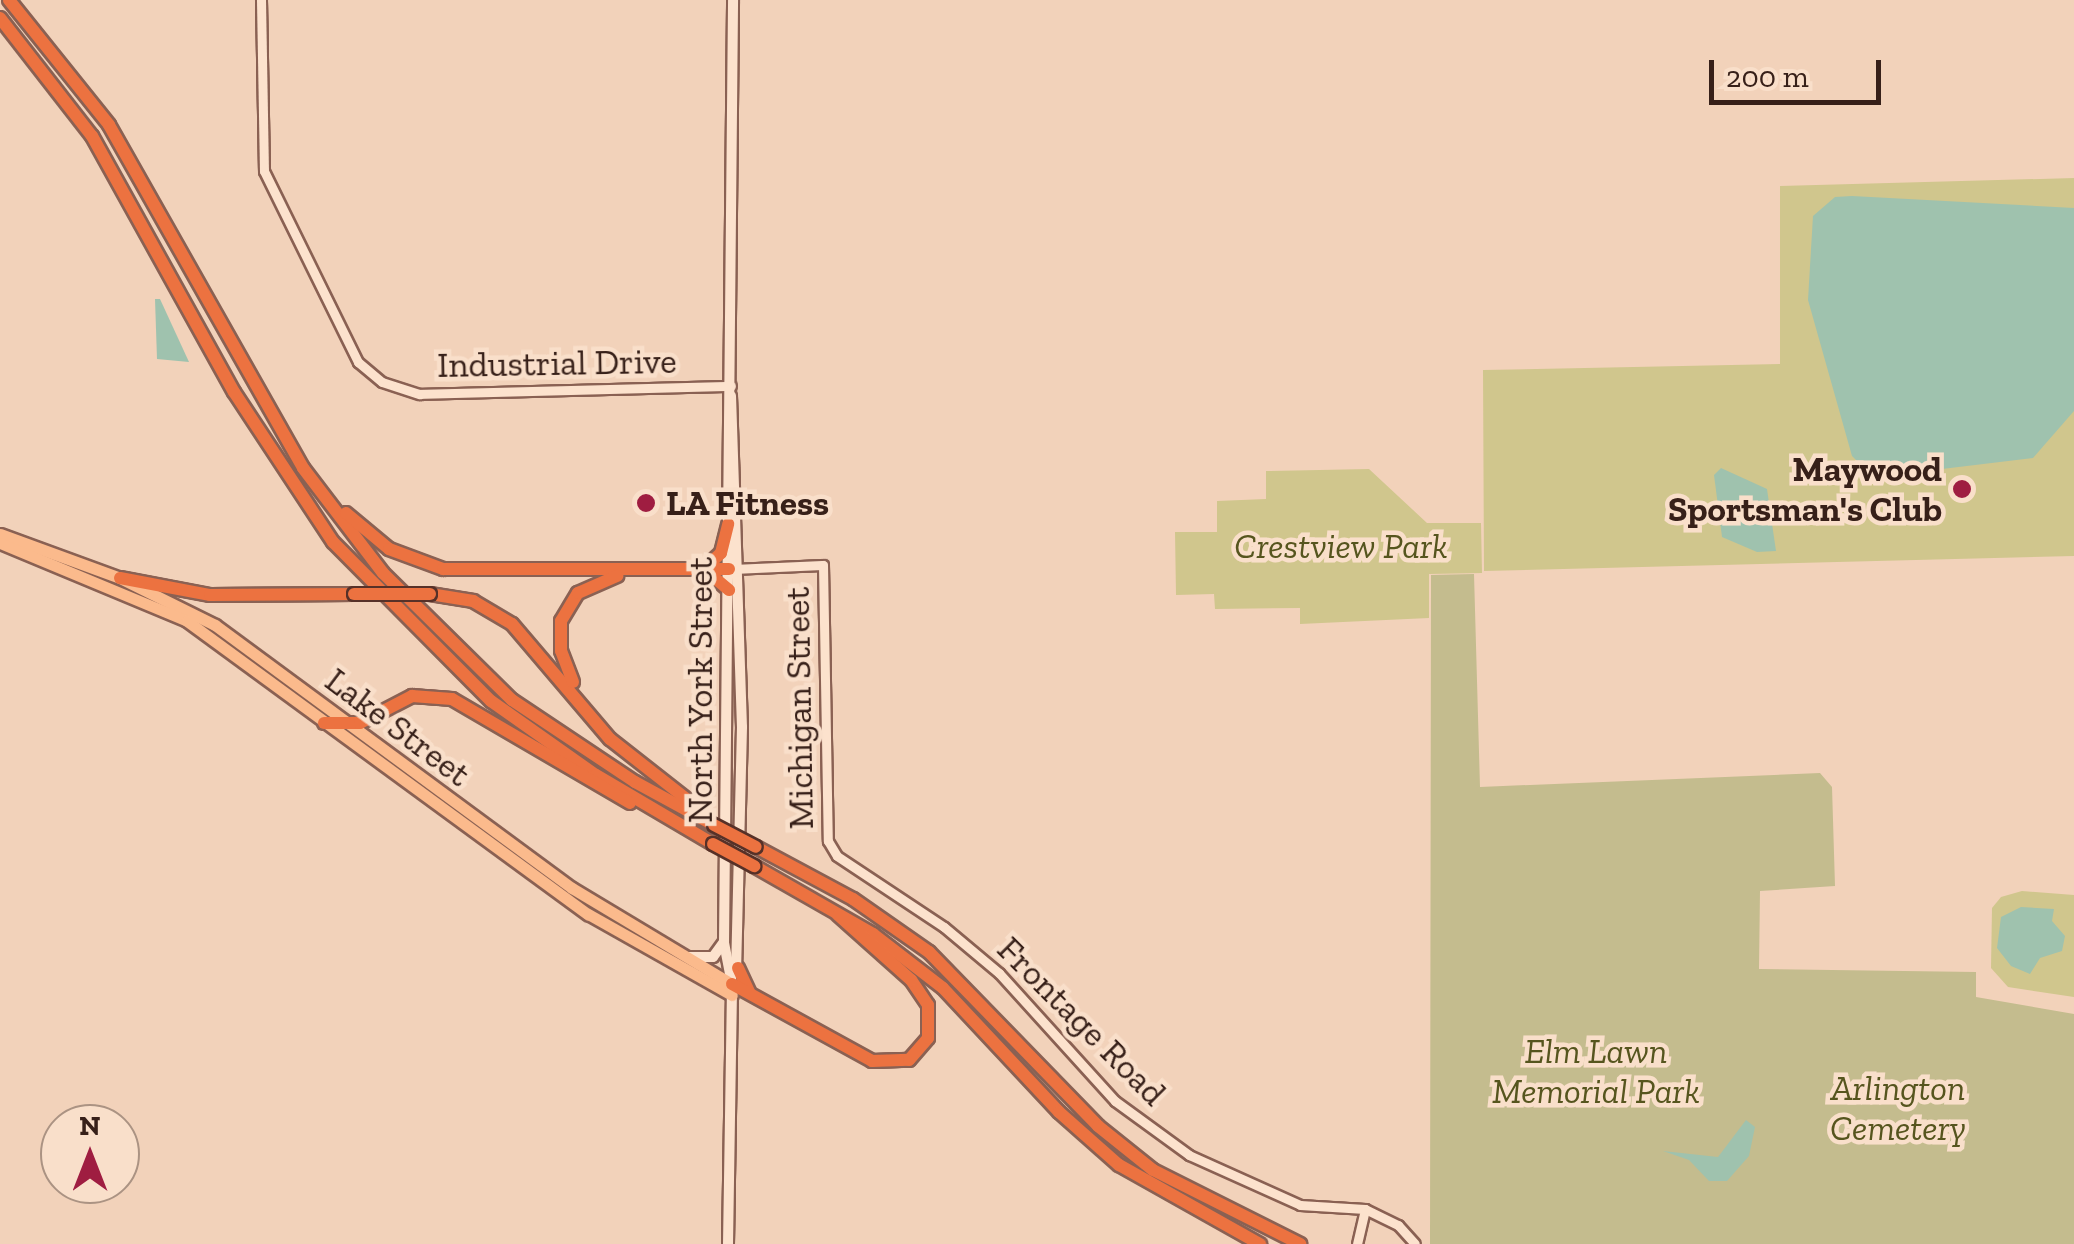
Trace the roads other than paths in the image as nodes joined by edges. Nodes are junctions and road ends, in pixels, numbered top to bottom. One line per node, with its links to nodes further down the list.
1 (9, 0): 6 (highway)
2 (261, 0): 5 (street, Industrial Drive)
3 (733, 0): 5 (main road, North York Street)
4 (0, 18): 19 (highway)
5 (731, 391): 7 (main road, North York Street); 10 (main road, North York Street)
6 (303, 468): 10 (highway); 18 (highway)
7 (728, 524): 10 (main road, North York Street); 10 (highway)
8 (0, 534): 11 (main road, Lake Street)
9 (0, 543): 15 (main road, Lake Street)
10 (722, 569): 12 (highway); 14 (highway); 20 (street, Michigan Street); 24 (main road, North York Street)
11 (120, 578): 14 (highway, bridge); 16 (main road, Lake Street)
12 (729, 590): 22 (main road, North York Street)
13 (375, 714): 16 (highway); 17 (main road); 19 (highway)
14 (590, 714): 18 (highway)
15 (324, 723): 16 (highway); 25 (main road, Lake Street)
16 (348, 726): 17 (main road, Lake Street)
17 (381, 750): 23 (main road, Lake Street)
18 (714, 824): 30 (highway, bridge)
19 (713, 844): 21 (highway, bridge)
20 (831, 850): 27 (street, Frontage Road)
21 (834, 909): 26 (highway); 29 (highway)
22 (724, 942): 23 (main road); 25 (main road, North York Street)
23 (680, 955): 25 (main road, Lake Street)
24 (738, 968): 25 (main road, North York Street); 26 (highway)
25 (732, 989): 26 (highway); 28 (main road, North York Street)
26 (750, 994)
27 (1365, 1208): 31 (street); 32 (street)
28 (728, 1244)
29 (1260, 1244)
30 (1300, 1244)
31 (1356, 1244)
32 (1414, 1244)

